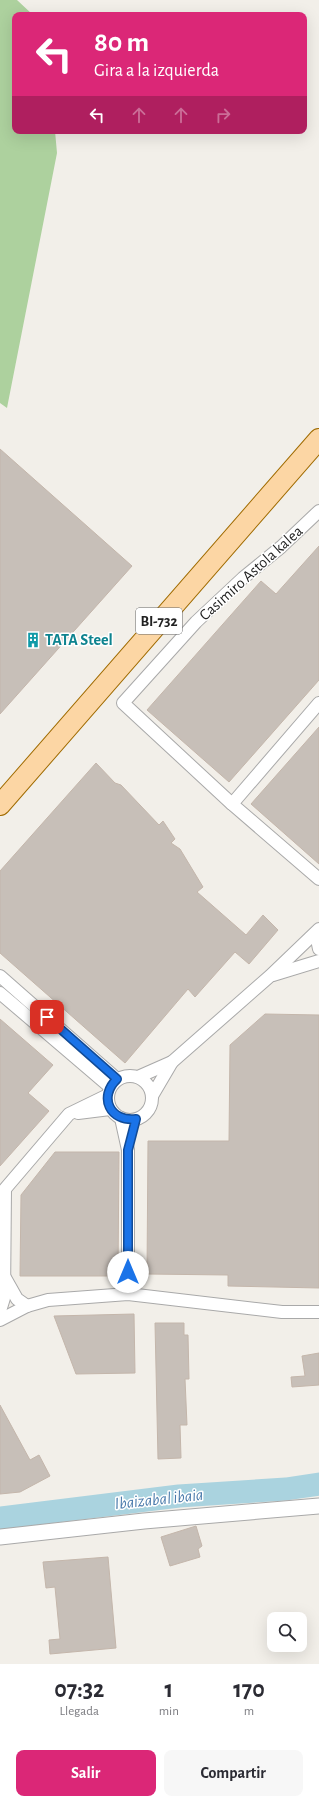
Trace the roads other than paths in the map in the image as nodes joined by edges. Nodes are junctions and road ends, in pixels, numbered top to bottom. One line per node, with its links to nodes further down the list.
1 (319, 439): 5 (main road, BI-732)
2 (319, 511): 4 (street, Casimiro Astola kalea)
3 (319, 703): 4 (street)
4 (232, 804): 6 (street, Casimiro Astola kalea)
5 (0, 805)
6 (319, 879)
7 (319, 930): 8 (street); 11 (street)
8 (319, 949)
9 (319, 961): 11 (street)
10 (0, 976): 15 (street)
11 (270, 976): 13 (street)
12 (0, 993): 15 (street)
13 (172, 1062): 14 (street); 16 (street)
14 (138, 1077): 15 (street); 16 (street)
15 (112, 1087): 17 (street); 18 (street)
16 (152, 1096): 20 (street)
17 (110, 1109): 18 (street); 19 (street)
18 (69, 1114): 22 (street)
19 (121, 1118): 20 (street); 21 (street)
20 (136, 1119): 21 (street)
21 (128, 1150): 23 (street)
22 (3, 1274): 24 (street); 25 (street)
23 (128, 1294): 24 (street); 26 (street)
24 (27, 1306): 27 (street)
25 (0, 1312)
26 (319, 1312)
27 (0, 1320)
28 (319, 1506): 29 (street)
29 (0, 1537)

